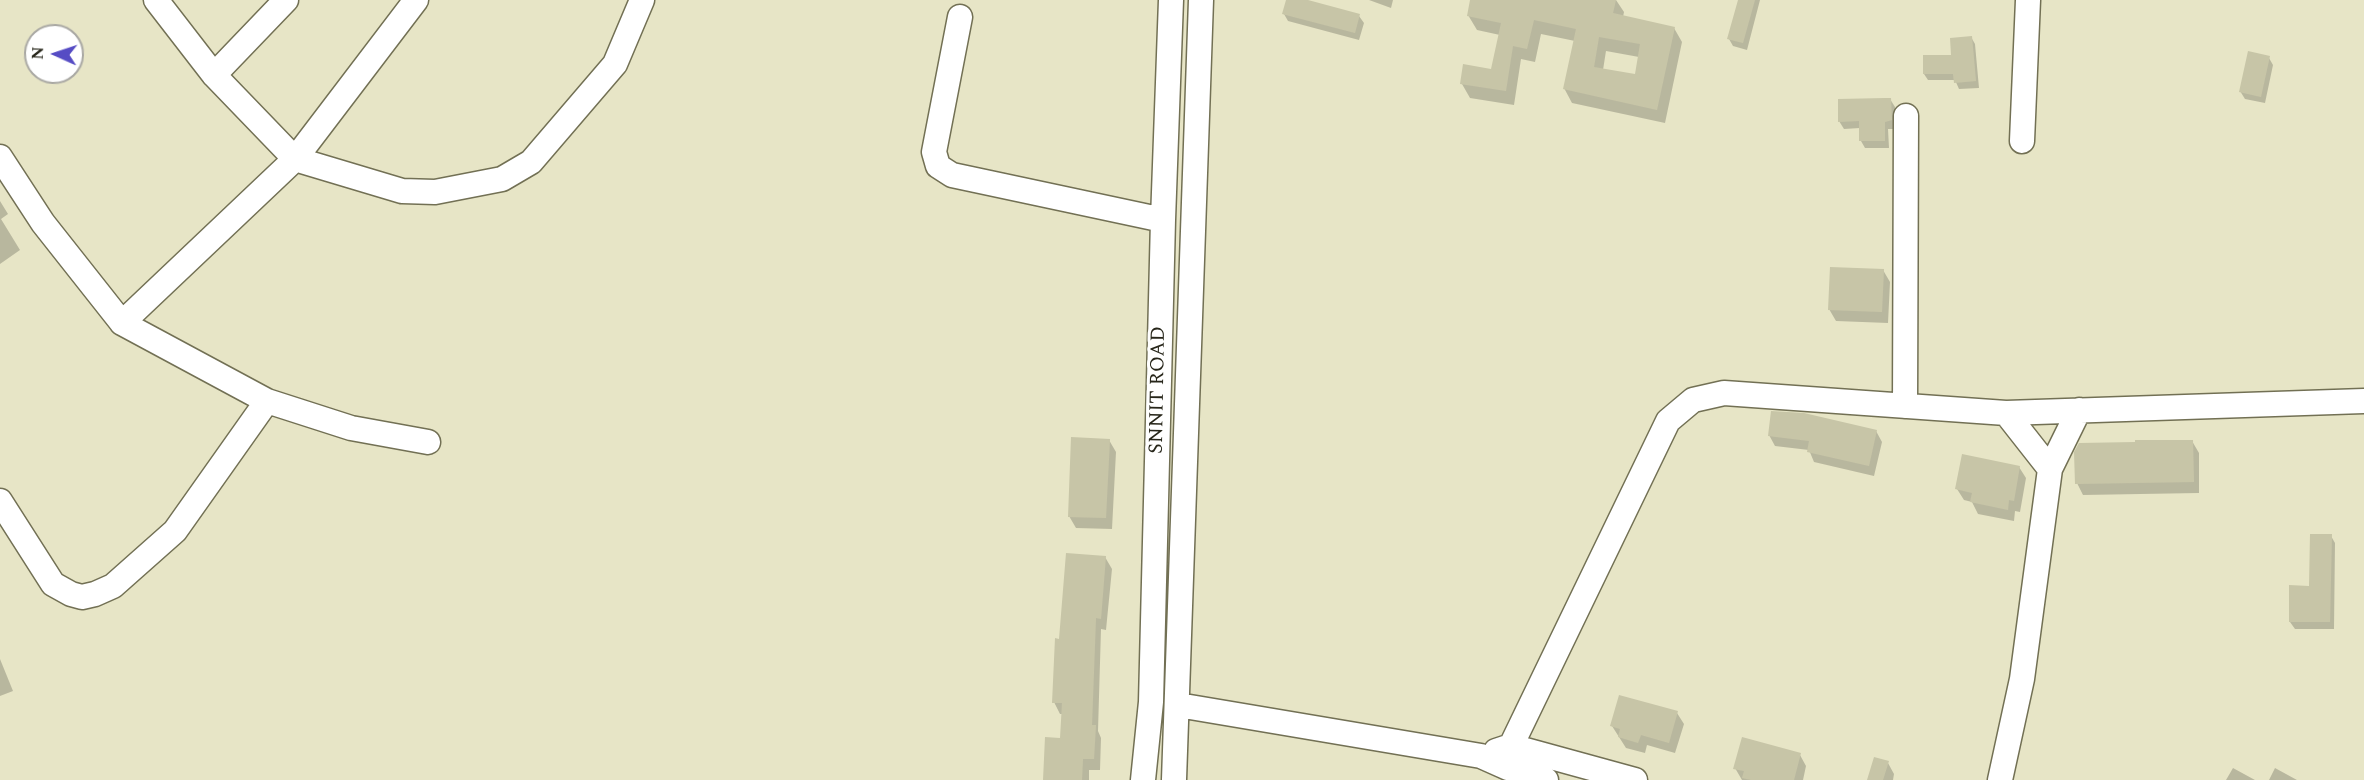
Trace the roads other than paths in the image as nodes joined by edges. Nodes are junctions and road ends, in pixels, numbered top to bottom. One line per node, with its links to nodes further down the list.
1 (156, 0): 9 (street)
2 (286, 0): 9 (street)
3 (416, 0): 13 (street)
4 (642, 0): 13 (street)
5 (1171, 0): 14 (street, SNNIT ROAD)
6 (1200, 0): 16 (street, SNNIT ROAD)
7 (2028, 0): 11 (street)
8 (960, 17): 14 (street)
9 (214, 75): 13 (street)
10 (1905, 116): 22 (street)
11 (2022, 141)
12 (0, 157): 17 (street)
13 (295, 159): 17 (street)
14 (1163, 220): 15 (street, SNNIT ROAD)
15 (1160, 320): 16 (street); 18 (street, SNNIT ROAD)
16 (1190, 321): 19 (street, SNNIT ROAD)
17 (122, 322): 20 (street)
18 (1159, 372): 19 (street); 30 (street, SNNIT ROAD)
19 (1188, 374): 28 (street, SNNIT ROAD)
20 (267, 401): 25 (street); 27 (street)
21 (2364, 401): 23 (street)
22 (1905, 406): 24 (street); 29 (street)
23 (2079, 410): 24 (street); 26 (street)
24 (2006, 413): 26 (street)
25 (428, 442)
26 (2050, 469): 34 (street)
27 (0, 501)
28 (1178, 705): 29 (street); 31 (street, SNNIT ROAD)
29 (1510, 757): 32 (street); 33 (street)
30 (1143, 780)
31 (1174, 780)
32 (1546, 780)
33 (1635, 780)
34 (2000, 780)

